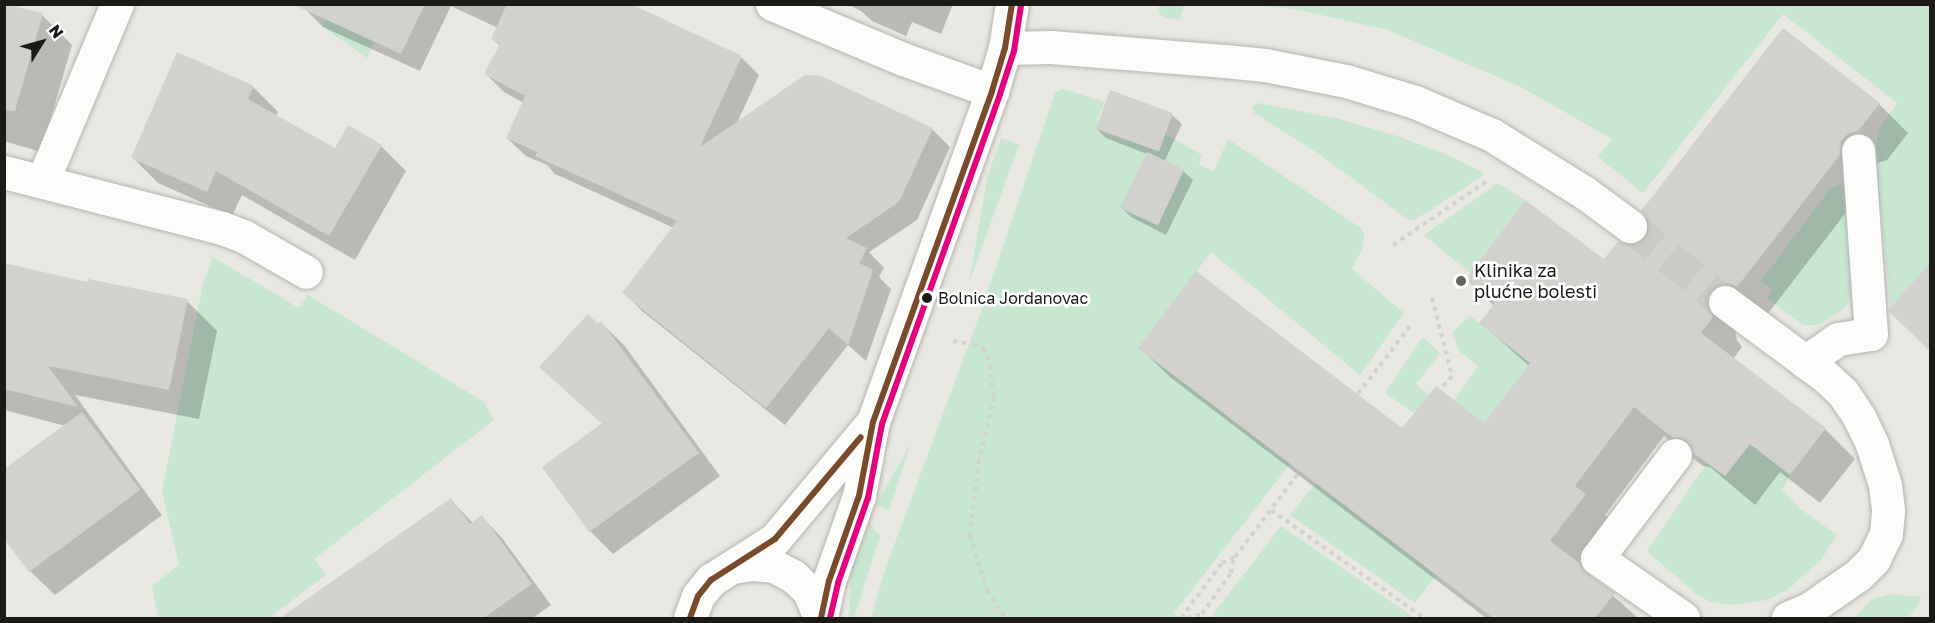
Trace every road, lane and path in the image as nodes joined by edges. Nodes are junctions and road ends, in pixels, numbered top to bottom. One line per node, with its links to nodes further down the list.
1 (117, 4): 8 (main road)
2 (772, 4): 5 (main road)
3 (1012, 4): 4 (main road)
4 (1005, 48): 5 (main road); 10 (main road)
5 (992, 91): 20 (main road)
6 (1858, 150): 17 (main road)
7 (4, 172): 8 (main road)
8 (43, 180): 12 (main road)
9 (1488, 180): 11 (path)
10 (1630, 226)
11 (1393, 245)
12 (306, 272)
13 (1432, 298): 18 (path)
14 (1725, 302): 17 (main road)
15 (1410, 326): 19 (path)
16 (953, 341): 28 (path)
17 (1805, 362): 33 (main road)
18 (1440, 390)
19 (1358, 394)
20 (873, 422): 25 (main road); 27 (main road)
21 (1675, 455): 32 (main road)
22 (1300, 471): 23 (path)
23 (1271, 510): 24 (path); 31 (path)
24 (1234, 557): 29 (path); 30 (path)
25 (731, 567): 26 (main road); 27 (main road)
26 (690, 618)
27 (821, 618)
28 (1005, 618)
29 (1180, 618)
30 (1187, 618)
31 (1424, 618)
32 (1683, 618)
33 (1788, 618)

